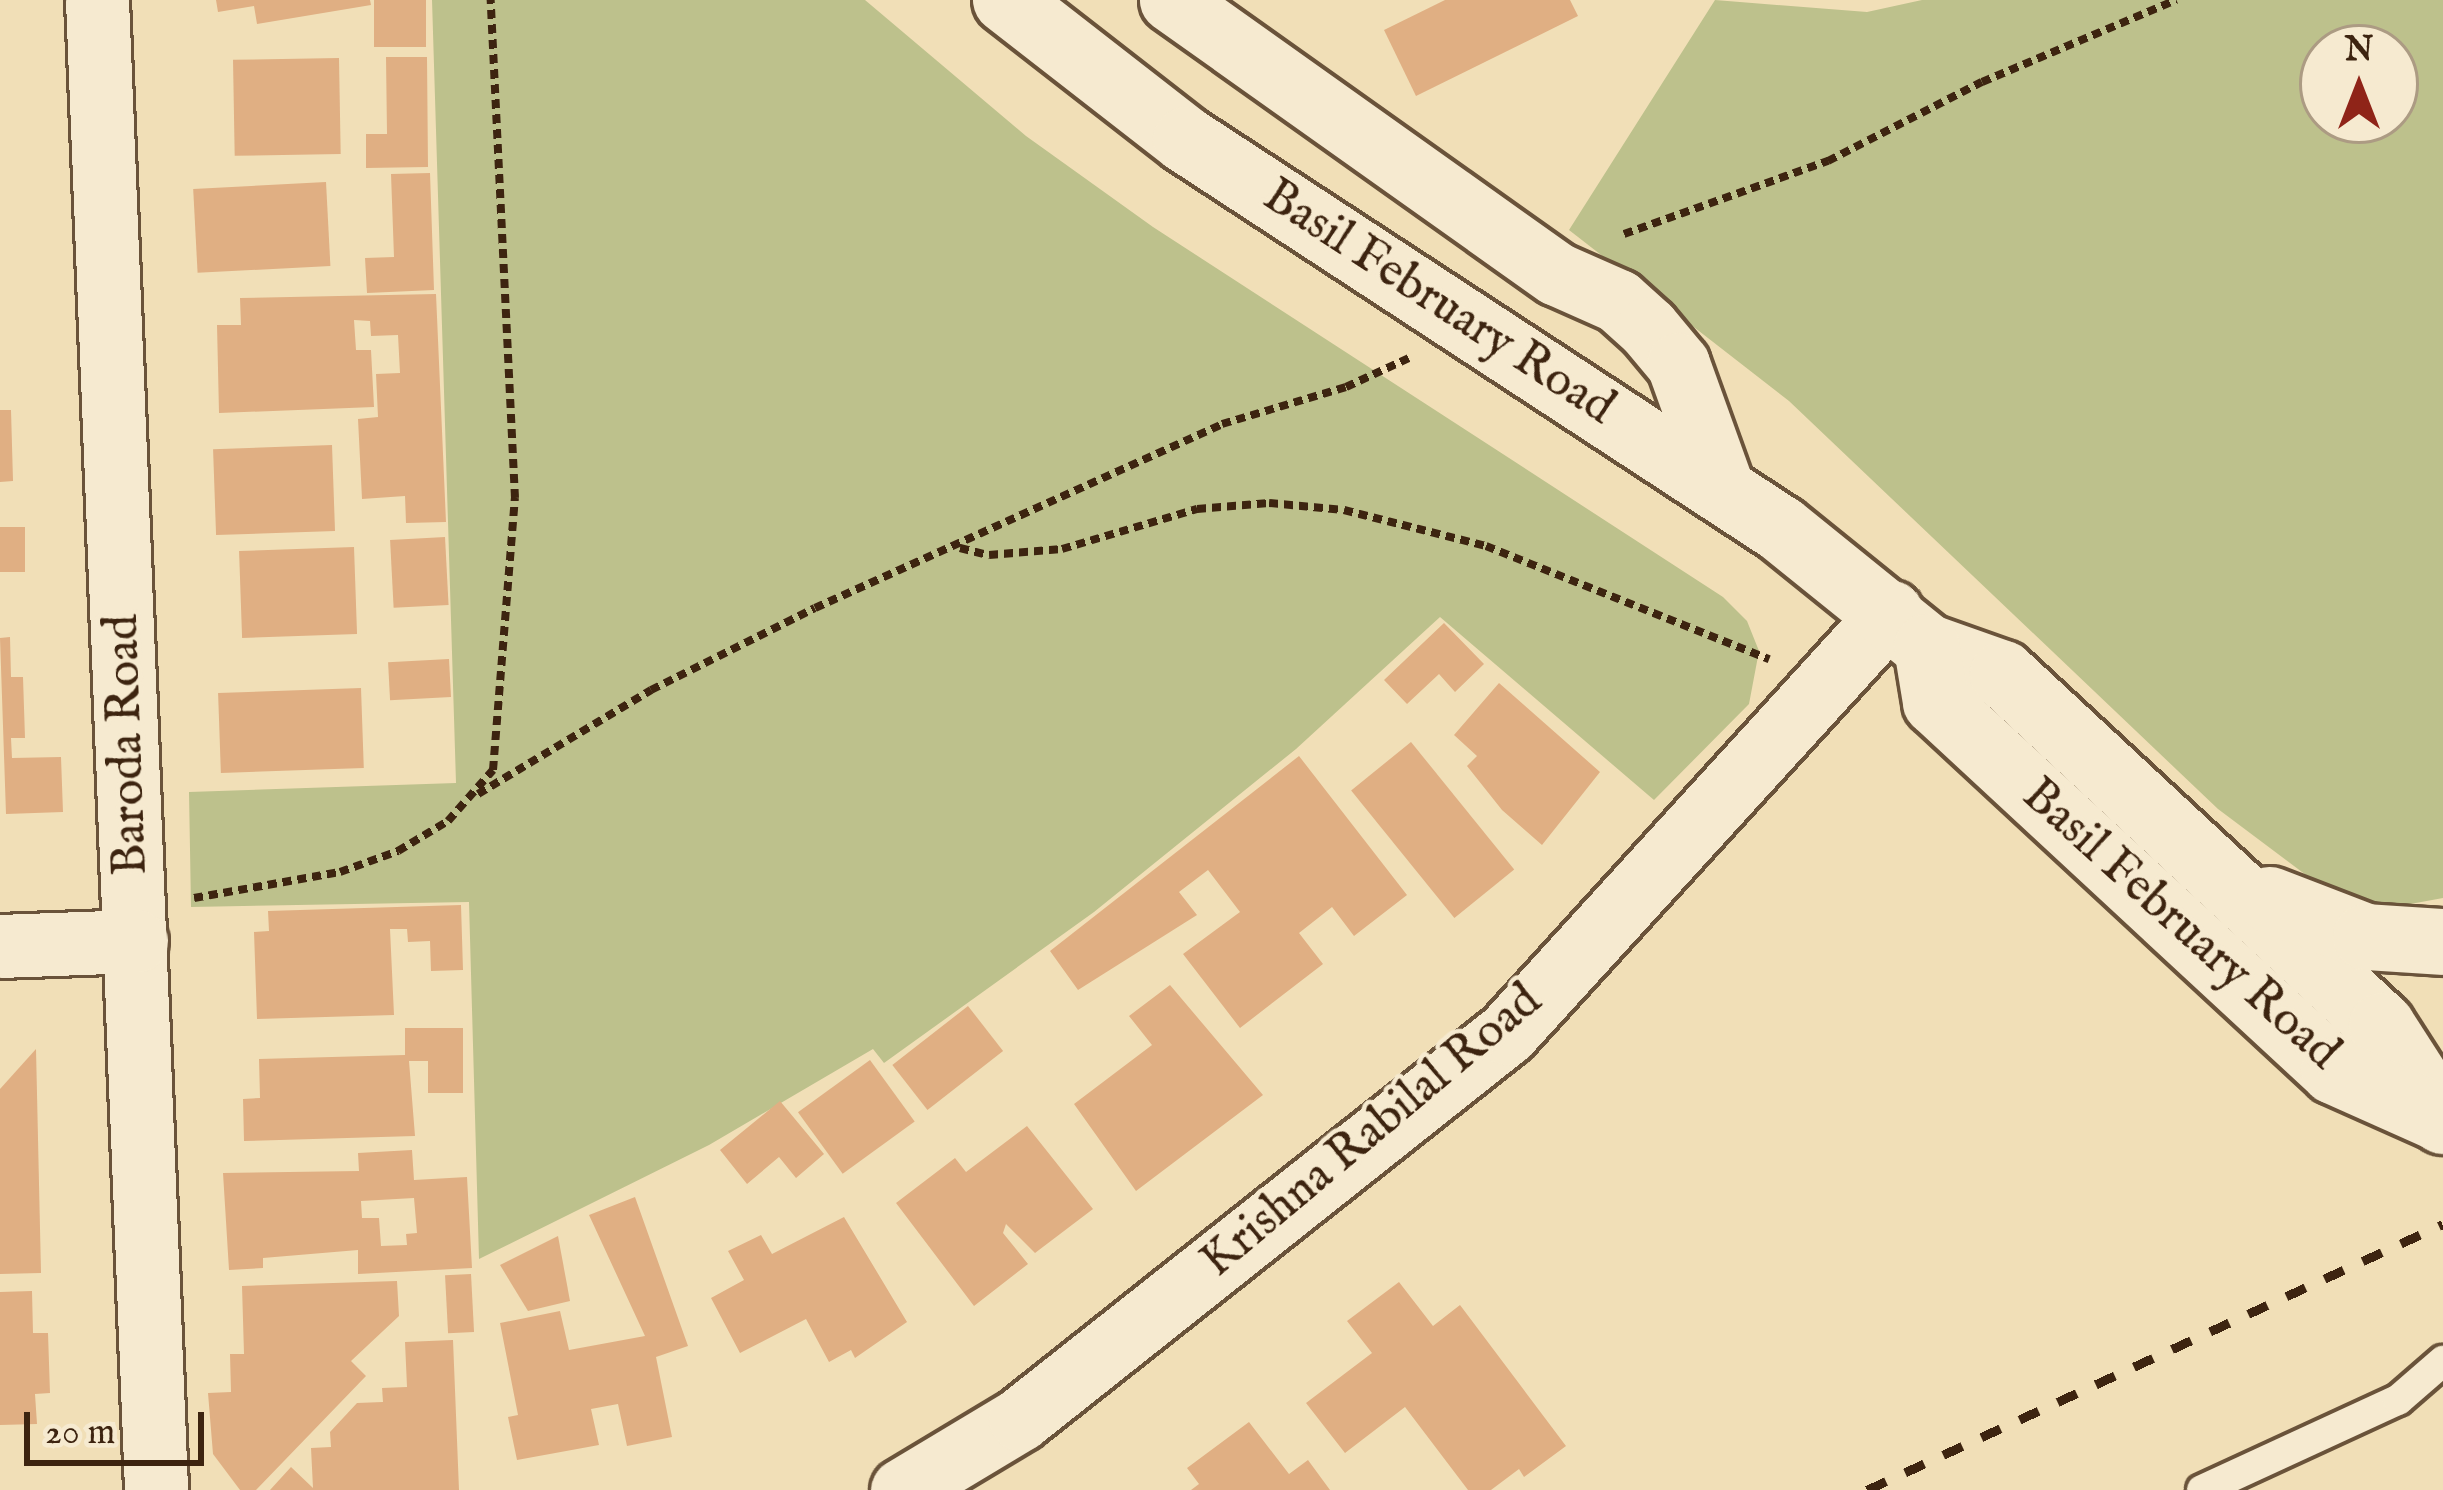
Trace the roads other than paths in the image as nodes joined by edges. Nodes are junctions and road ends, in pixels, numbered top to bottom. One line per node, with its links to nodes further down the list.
1 (97, 0): 7 (street, Baroda Road)
2 (1006, 0): 4 (street, Basil February Road)
3 (1171, 0): 4 (street)
4 (1723, 489): 5 (street, Basil February Road)
5 (1909, 630): 6 (street, Basil February Road); 10 (street, Basil February Road); 13 (street, Krishna Rabilal Road)
6 (2244, 890): 8 (street); 10 (street, Basil February Road)
7 (135, 926): 9 (street); 12 (street, Baroda Road)
8 (2443, 942)
9 (0, 946)
10 (2442, 1118)
11 (2443, 1361): 14 (lane)
12 (156, 1490)
13 (902, 1490)
14 (2202, 1490)

